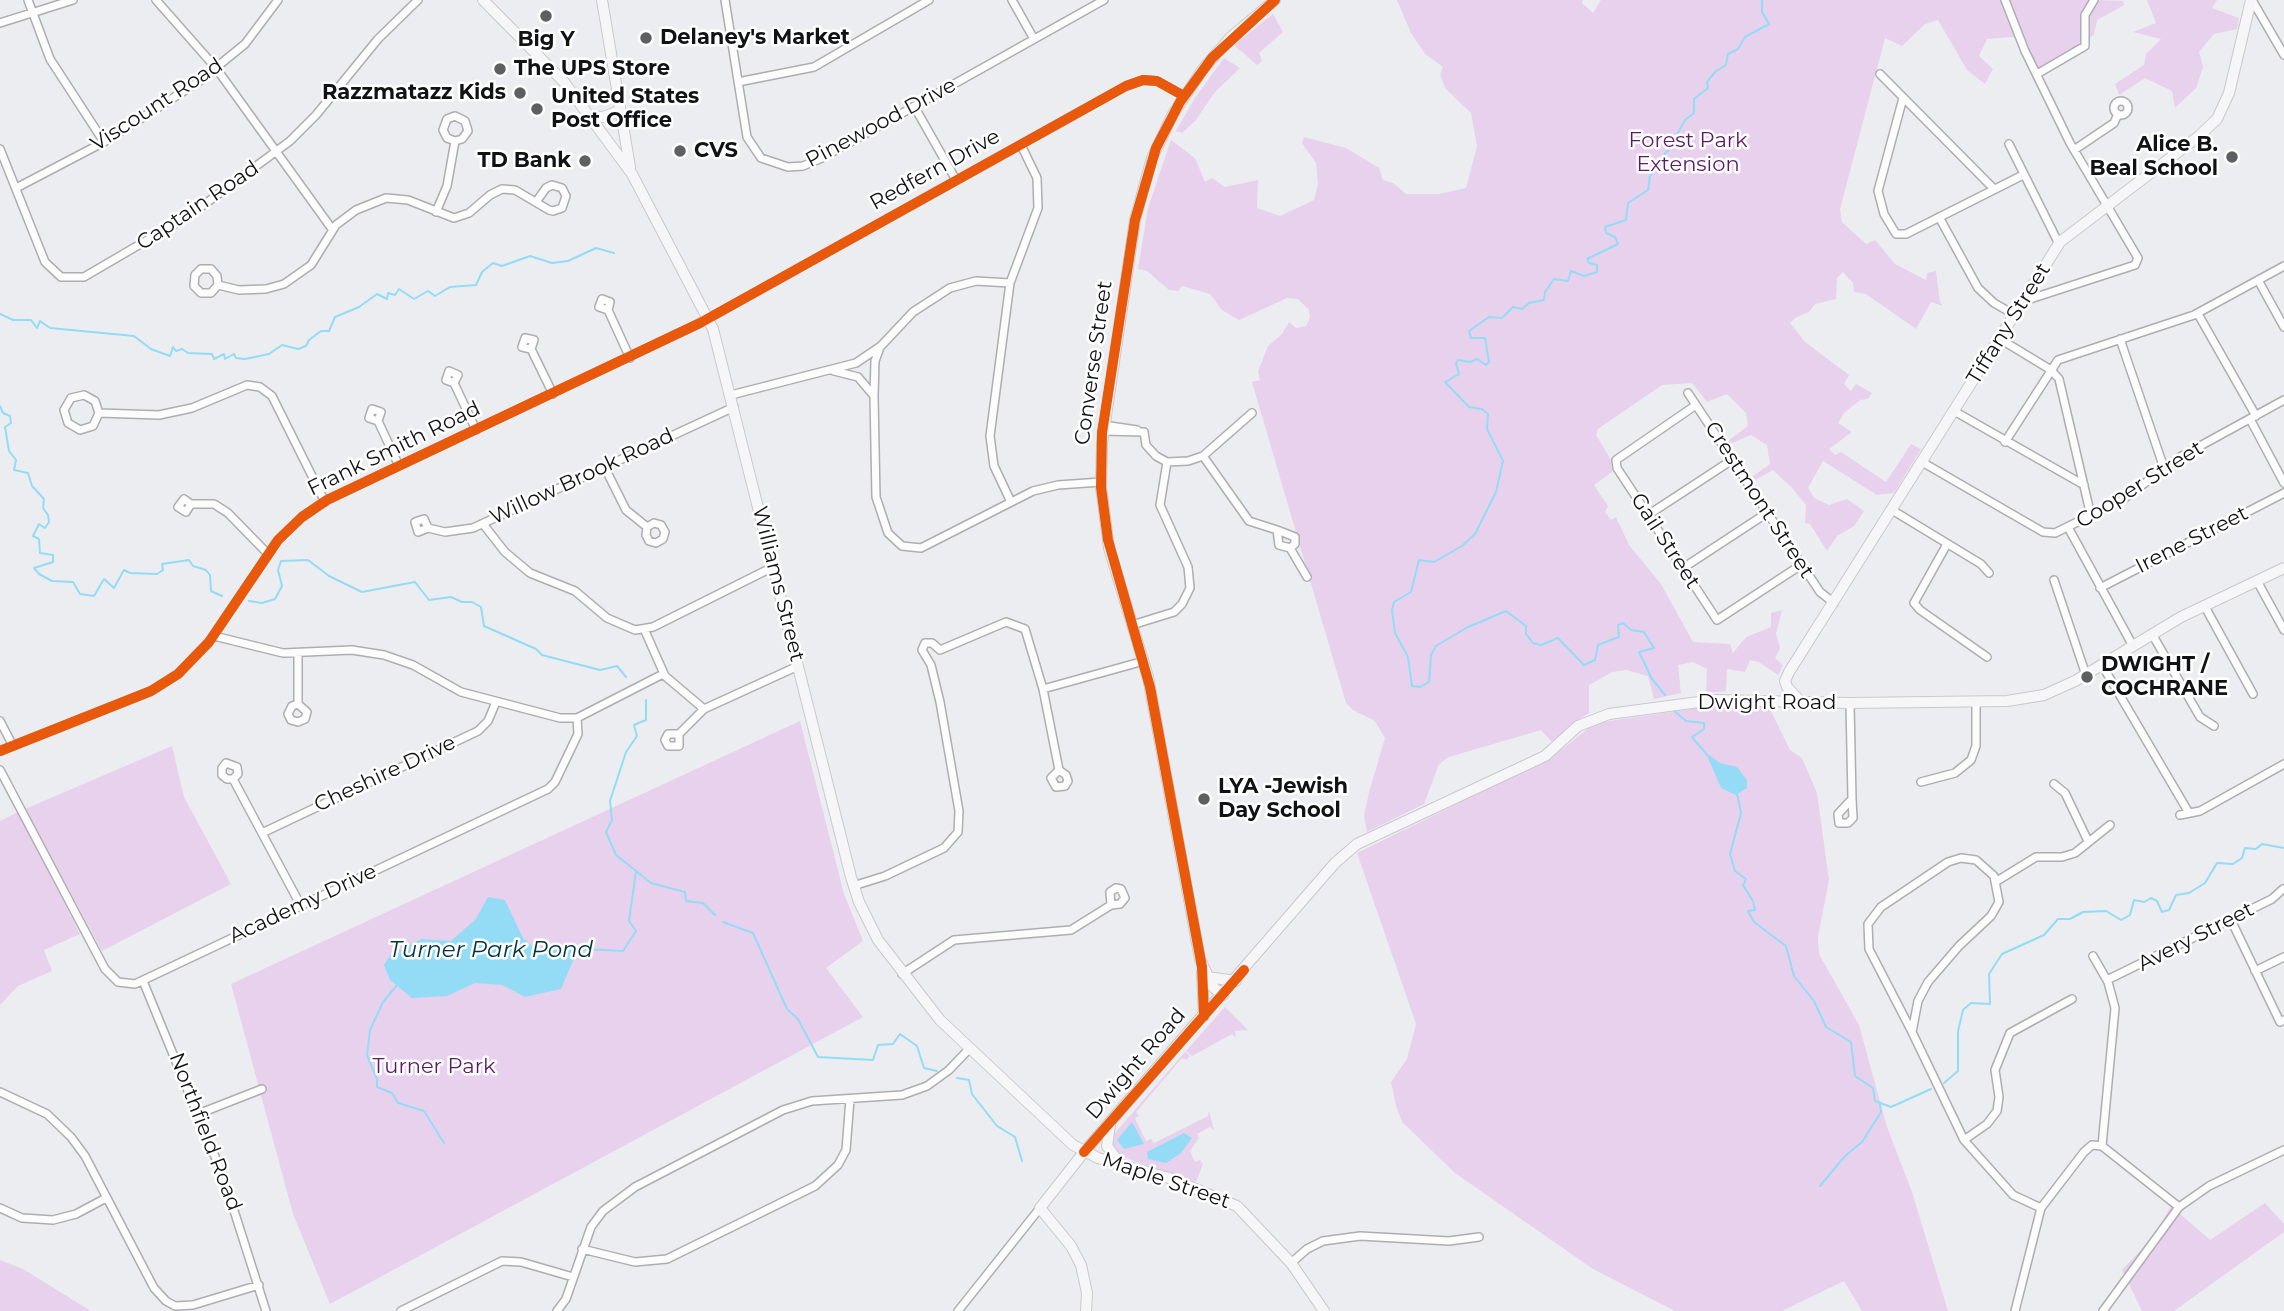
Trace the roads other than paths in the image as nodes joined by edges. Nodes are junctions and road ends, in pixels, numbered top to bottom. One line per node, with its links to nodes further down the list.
1 (28, 0): 18 (street)
2 (73, 0): 18 (street)
3 (156, 0): 22 (street)
4 (278, 0): 22 (street, Viscount Road)
5 (418, 0): 38 (street, Captain Road)
6 (483, 0): 17 (main road, Williams Street)
7 (498, 0): 17 (main road)
8 (602, 0): 29 (main road)
9 (726, 0): 25 (street, Pinewood Drive)
10 (929, 0): 25 (street)
11 (1012, 0): 20 (street)
12 (1104, 0): 20 (street, Pinewood Drive)
13 (1275, 0): 26 (main road, Converse Street)
14 (2005, 0): 24 (street)
15 (2094, 0): 24 (street)
16 (2252, 0): 21 (street); 45 (main road, Tiffany Street)
17 (496, 13): 31 (main road, Williams Street)
18 (33, 14): 19 (street); 33 (street)
19 (0, 23)
20 (1034, 39): 28 (street, Pinewood Drive)
21 (2284, 55)
22 (216, 68): 33 (street, Viscount Road); 38 (street)
23 (1880, 74): 27 (street)
24 (2037, 74): 37 (street)
25 (737, 82): 28 (street, Pinewood Drive)
26 (1184, 96): 35 (street, Redfern Drive); 80 (main road, Converse Street)
27 (1903, 98): 43 (street); 47 (street)
28 (915, 106): 41 (street)
29 (619, 111): 31 (main road); 39 (main road)
30 (2119, 114): 37 (street)
31 (591, 116): 39 (main road, Williams Street)
32 (455, 141): 46 (street)
33 (104, 142): 42 (street, Viscount Road)
34 (2009, 144): 40 (street)
35 (1021, 145): 41 (street, Redfern Drive); 52 (street)
36 (0, 149): 42 (street, Captain Road)
37 (2074, 150): 45 (street)
38 (276, 152): 42 (street, Captain Road); 48 (street)
39 (632, 174): 58 (main road, Williams Street)
40 (2023, 175): 43 (street); 49 (street)
41 (957, 180): 58 (street, Redfern Drive)
42 (18, 187)
43 (1994, 189): 47 (street)
44 (536, 202): 46 (street)
45 (2106, 206): 49 (main road, Tiffany Street); 54 (street)
46 (436, 212): 48 (street)
47 (1939, 217): 57 (street)
48 (332, 229): 53 (street)
49 (2059, 244): 54 (main road, Tiffany Street)
50 (2284, 266): 51 (street)
51 (2258, 280): 56 (street); 59 (street)
52 (1010, 283): 62 (street); 95 (street)
53 (218, 285)
54 (2024, 301): 57 (main road, Tiffany Street)
55 (608, 310): 64 (street)
56 (2198, 314): 61 (street); 78 (street)
57 (2015, 315): 60 (main road, Tiffany Street)
58 (708, 318): 64 (street, Frank Smith Road); 70 (main road, Williams Street)
59 (2284, 327)
60 (2000, 339): 65 (street); 75 (main road, Tiffany Street)
61 (2120, 339): 65 (street); 89 (street)
62 (881, 346): 66 (street); 71 (street)
63 (531, 349): 69 (street)
64 (630, 358): 69 (street, Frank Smith Road)
65 (2051, 370): 82 (street); 92 (street)
66 (834, 371): 70 (street); 71 (street)
67 (454, 383): 81 (street)
68 (1688, 393): 73 (street, Crestmont Street)
69 (552, 394): 81 (street, Frank Smith Road)
70 (731, 395): 74 (main road, Williams Street)
71 (874, 396): 95 (street)
72 (2284, 400): 78 (street, Cooper Street)
73 (1696, 405): 84 (street, Crestmont Street); 99 (street, Gail Street)
74 (734, 407): 88 (street, Willow Brook Road); 110 (main road, Williams Street)
75 (1954, 411): 82 (street); 85 (main road, Tiffany Street)
76 (99, 413): 76 (street); 94 (street)
77 (1252, 413): 83 (street)
78 (2253, 417): 89 (street, Cooper Street); 91 (street)
79 (378, 421): 87 (street)
80 (1103, 428): 86 (street); 90 (main road, Converse Street)
81 (476, 430): 87 (street, Frank Smith Road)
82 (2005, 442): 92 (street)
83 (1203, 456): 86 (street); 105 (street)
84 (1732, 460): 98 (street, Crestmont Street); 99 (street)
85 (1922, 462): 97 (main road, Tiffany Street); 104 (street, Cooper Street)
86 (1167, 463): 120 (street)
87 (399, 466): 94 (street, Frank Smith Road)
88 (604, 466): 101 (street, Willow Brook Road); 102 (street)
89 (2164, 468): 100 (street, Cooper Street)
90 (1101, 482): 95 (street); 120 (main road, Converse Street)
91 (2284, 483)
92 (2084, 485): 100 (street)
93 (2284, 493): 117 (street, Irene Street)
94 (325, 502): 108 (street, Frank Smith Road)
95 (1011, 502)
96 (191, 505): 108 (street)
97 (1892, 510): 106 (street); 118 (main road, Tiffany Street)
98 (1767, 513): 109 (street, Crestmont Street); 111 (street)
99 (1647, 515): 111 (street, Gail Street)
100 (2091, 516): 104 (street, Cooper Street)
101 (483, 524): 103 (street, Willow Brook Road); 122 (street)
102 (648, 527)
103 (428, 528)
104 (2069, 529): 117 (street)
105 (1277, 530): 107 (street); 107 (street)
106 (1947, 544): 113 (street); 128 (street)
107 (1290, 548): 114 (street)
108 (268, 554): 124 (street, Frank Smith Road)
109 (1801, 565): 111 (street, Gail Street); 118 (street, Crestmont Street)
110 (774, 567): 122 (street); 132 (main road, Williams Street)
111 (1683, 568)
112 (2284, 568): 116 (main road, Dwight Road)
113 (1989, 573)
114 (1307, 577)
115 (2054, 580): 134 (street)
116 (2257, 580): 119 (main road, Dwight Road); 121 (street)
117 (2100, 588): 125 (street)
118 (1834, 603): 135 (main road, Tiffany Street)
119 (2204, 605): 123 (main road, Dwight Road); 137 (street)
120 (1132, 625): 129 (main road, Converse Street)
121 (2284, 630)
122 (645, 631): 133 (street)
123 (2152, 634): 125 (main road, Dwight Road); 147 (street)
124 (214, 636): 127 (street); 149 (street, Frank Smith Road)
125 (2133, 646): 131 (main road, Dwight Road)
126 (940, 650): 130 (street); 130 (street); 136 (street)
127 (298, 654): 140 (street); 143 (street)
128 (1987, 657)
129 (1144, 661): 136 (street); 172 (main road, Converse Street)
130 (931, 665): 164 (street)
131 (2102, 665): 134 (main road, Dwight Road); 158 (street)
132 (798, 666): 144 (street); 164 (main road, Williams Street)
133 (663, 674): 144 (street); 145 (street)
134 (2086, 675): 139 (main road, Dwight Road)
135 (1785, 681): 138 (main road, Tiffany Street); 141 (main road)
136 (1043, 689): 153 (street)
137 (2253, 694)
138 (1770, 701): 141 (main road, Dwight Road); 176 (main road, Dwight Road)
139 (1976, 701): 142 (main road, Dwight Road); 155 (street)
140 (496, 702): 145 (street); 161 (street, Cheshire Drive)
141 (1801, 702): 142 (main road, Dwight Road)
142 (1850, 703): 157 (street)
143 (298, 704)
144 (704, 709): 148 (street)
145 (577, 718): 167 (street, Academy Drive)
146 (0, 721): 149 (street)
147 (2214, 726)
148 (679, 734)
149 (13, 746): 150 (street, Frank Smith Road)
150 (0, 751)
151 (2284, 764): 158 (street)
152 (0, 769): 175 (street)
153 (1059, 770)
154 (233, 779): 161 (street)
155 (1921, 782)
156 (2054, 784): 162 (street)
157 (1853, 799)
158 (2189, 813): 159 (street)
159 (2180, 815)
160 (2110, 825): 162 (street)
161 (262, 833): 167 (street)
162 (2088, 841): 163 (street)
163 (1997, 881): 181 (street); 181 (street)
164 (853, 886): 173 (main road, Williams Street)
165 (2283, 889): 168 (street, Avery Street)
166 (1111, 905): 173 (street)
167 (301, 906): 175 (street, Academy Drive)
168 (2231, 920): 171 (street); 174 (street, Avery Street)
169 (2093, 957): 174 (street)
170 (2284, 957): 171 (street)
171 (2255, 971): 180 (street)
172 (1204, 972): 176 (main road); 177 (main road); 179 (main road, Converse Street)
173 (902, 974): 182 (main road, Williams Street)
174 (2107, 980): 189 (street)
175 (143, 981): 186 (street, Northfield Road)
176 (1236, 981): 177 (main road, Dwight Road)
177 (1223, 995): 179 (main road, Dwight Road)
178 (2072, 999): 188 (street)
179 (1204, 1016): 187 (main road, Dwight Road)
180 (2282, 1021)
181 (1912, 1032): 188 (street)
182 (969, 1049): 185 (street); 191 (main road, Williams Street)
183 (261, 1088): 186 (street)
184 (0, 1092): 193 (street)
185 (850, 1099): 199 (street); 199 (street)
186 (198, 1114): 202 (street, Northfield Road)
187 (1111, 1122): 191 (main road, Dwight Road); 192 (main road)
188 (1964, 1140): 197 (street)
189 (2102, 1146): 194 (street); 197 (street)
190 (2284, 1150): 194 (street)
191 (1084, 1152): 192 (main road, Maple Street); 196 (main road, Dwight Road)
192 (1121, 1165): 200 (main road, Maple Street)
193 (106, 1198): 195 (street); 202 (street)
194 (2179, 1207): 210 (street)
195 (0, 1208)
196 (1040, 1208): 206 (street); 207 (main road)
197 (2041, 1209): 209 (street)
198 (1479, 1237): 200 (street)
199 (582, 1249): 201 (street)
200 (1291, 1263): 208 (main road, Maple Street)
201 (573, 1277): 204 (street); 205 (street)
202 (259, 1285): 203 (street, Northfield Road)
203 (266, 1311)
204 (401, 1311)
205 (556, 1311)
206 (958, 1311)
207 (1086, 1311)
208 (1324, 1311)
209 (2015, 1311)
210 (2103, 1311)

